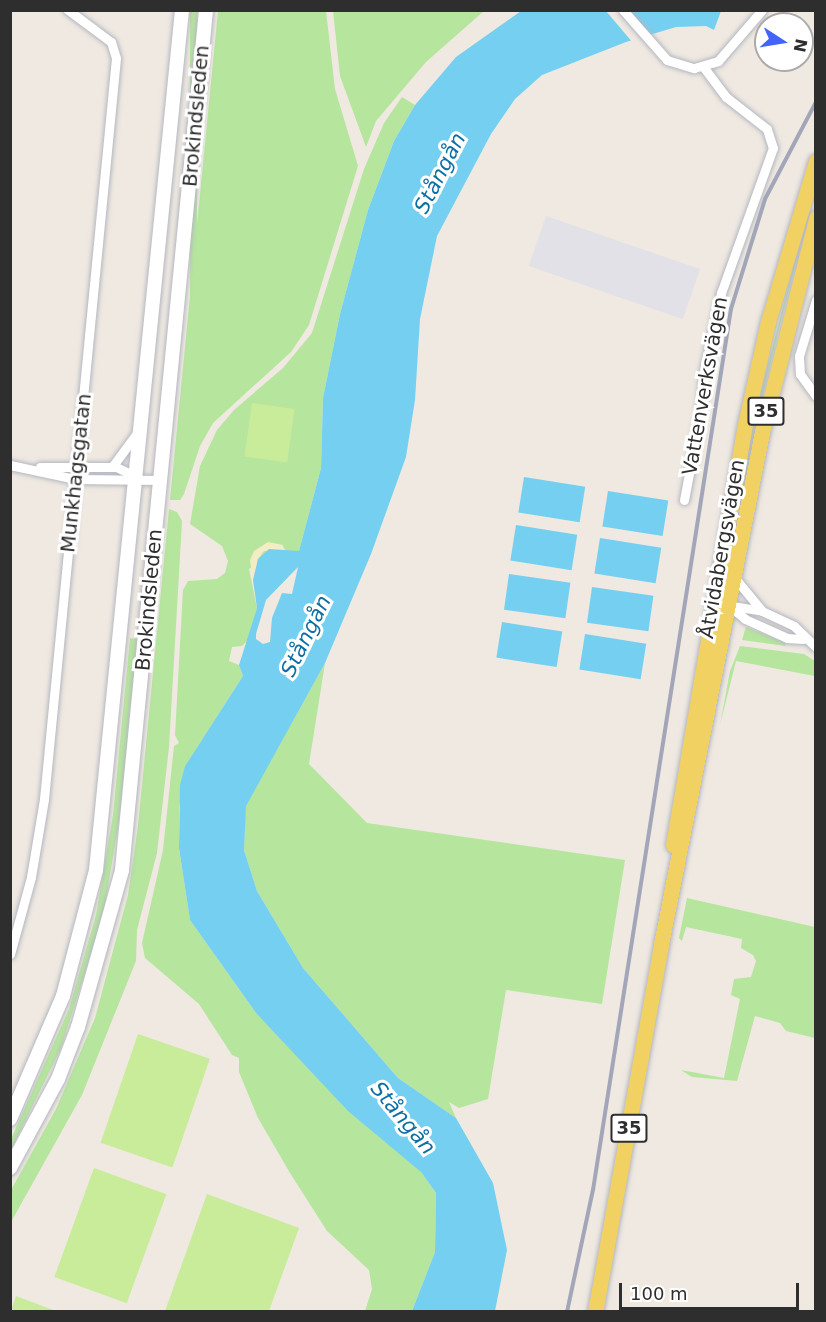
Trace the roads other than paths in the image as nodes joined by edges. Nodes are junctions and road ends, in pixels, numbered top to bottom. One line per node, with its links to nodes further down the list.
1 (68, 10): 13 (street, Munkhagsgatan)
2 (182, 10): 11 (main road, Brokindsleden)
3 (206, 10): 18 (main road, Brokindsleden)
4 (623, 10): 6 (street)
5 (762, 10): 6 (street)
6 (704, 68): 19 (street, Vattenverksvägen)
7 (816, 161): 21 (main road, Åtvidabergsvägen / 35)
8 (816, 218): 20 (main road, Åtvidabergsvägen / 35)
9 (816, 300): 10 (street)
10 (816, 396)
11 (142, 426): 14 (street); 16 (main road, Brokindsleden)
12 (10, 465): 15 (street)
13 (77, 465): 14 (street); 15 (street); 17 (street, Munkhagsgatan)
14 (112, 467): 16 (street)
15 (33, 468): 17 (street)
16 (137, 477): 17 (street); 18 (street); 28 (main road, Brokindsleden)
17 (75, 479): 27 (street, Munkhagsgatan)
18 (161, 480): 29 (main road, Brokindsleden)
19 (684, 500)
20 (734, 577): 22 (main road, Åtvidabergsvägen / 35); 23 (street)
21 (712, 602): 22 (street); 26 (main road, Åtvidabergsvägen / 35)
22 (728, 605): 23 (street); 24 (street); 26 (main road, Åtvidabergsvägen / 35)
23 (762, 611): 24 (street)
24 (803, 639): 25 (street)
25 (816, 647)
26 (661, 944): 30 (main road, Åtvidabergsvägen / 35)
27 (10, 954)
28 (10, 1119)
29 (10, 1168)
30 (595, 1311)

